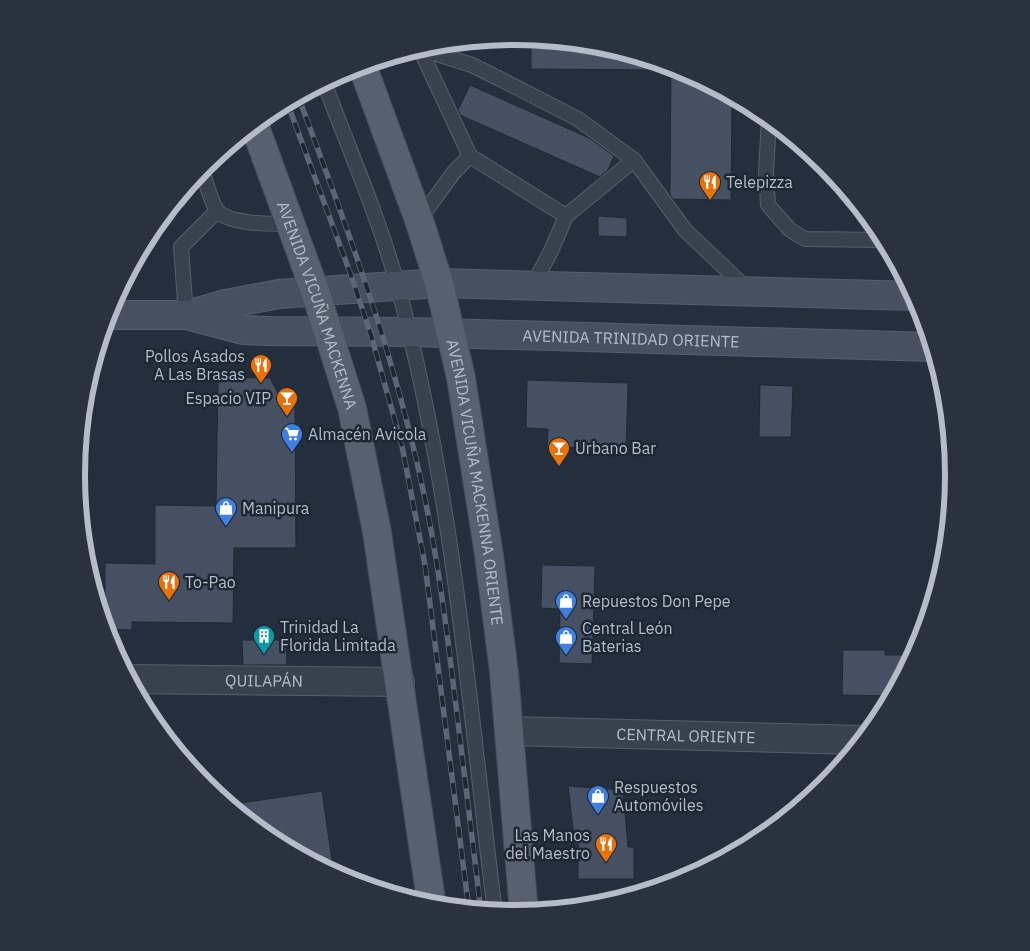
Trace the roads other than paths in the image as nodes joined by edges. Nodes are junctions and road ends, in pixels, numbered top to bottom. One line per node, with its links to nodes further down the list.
1 (433, 53): 8 (lane)
2 (422, 55): 7 (lane)
3 (365, 73): 12 (main road, AVENIDA VICUÑA MACKENNA ORIENTE)
4 (326, 88): 16 (lane)
5 (768, 128): 14 (lane)
6 (257, 131): 13 (main road, AVENIDA VICUÑA MACKENNA)
7 (470, 156): 11 (lane); 12 (lane)
8 (634, 160): 11 (lane); 19 (lane)
9 (204, 178): 10 (lane)
10 (217, 211): 13 (lane); 22 (lane)
11 (566, 216): 17 (lane)
12 (419, 220): 15 (main road, AVENIDA VICUÑA MACKENNA ORIENTE)
13 (291, 224): 18 (main road, AVENIDA VICUÑA MACKENNA)
14 (875, 240)
15 (439, 282): 16 (main road); 17 (main road); 25 (main road, AVENIDA VICUÑA MACKENNA ORIENTE)
16 (398, 285): 18 (main road); 24 (lane)
17 (533, 285): 19 (main road)
18 (315, 291): 22 (main road); 23 (main road, AVENIDA VICUÑA MACKENNA)
19 (748, 291): 20 (main road)
20 (906, 296)
21 (115, 315): 22 (main road)
22 (186, 315): 23 (main road, AVENIDA TRINIDAD ORIENTE)
23 (329, 332): 24 (main road, AVENIDA TRINIDAD ORIENTE); 28 (main road, AVENIDA VICUÑA MACKENNA)
24 (409, 332): 25 (main road, AVENIDA TRINIDAD ORIENTE); 32 (lane)
25 (452, 334): 26 (main road, AVENIDA TRINIDAD ORIENTE); 29 (main road, AVENIDA VICUÑA MACKENNA ORIENTE)
26 (926, 347)
27 (136, 679): 28 (street, QUILAPÁN)
28 (400, 682): 31 (main road, AVENIDA VICUÑA MACKENNA)
29 (510, 731): 30 (street, CENTRAL ORIENTE); 33 (main road, AVENIDA VICUÑA MACKENNA ORIENTE)
30 (855, 740)
31 (431, 898)
32 (494, 905)
33 (523, 906)

